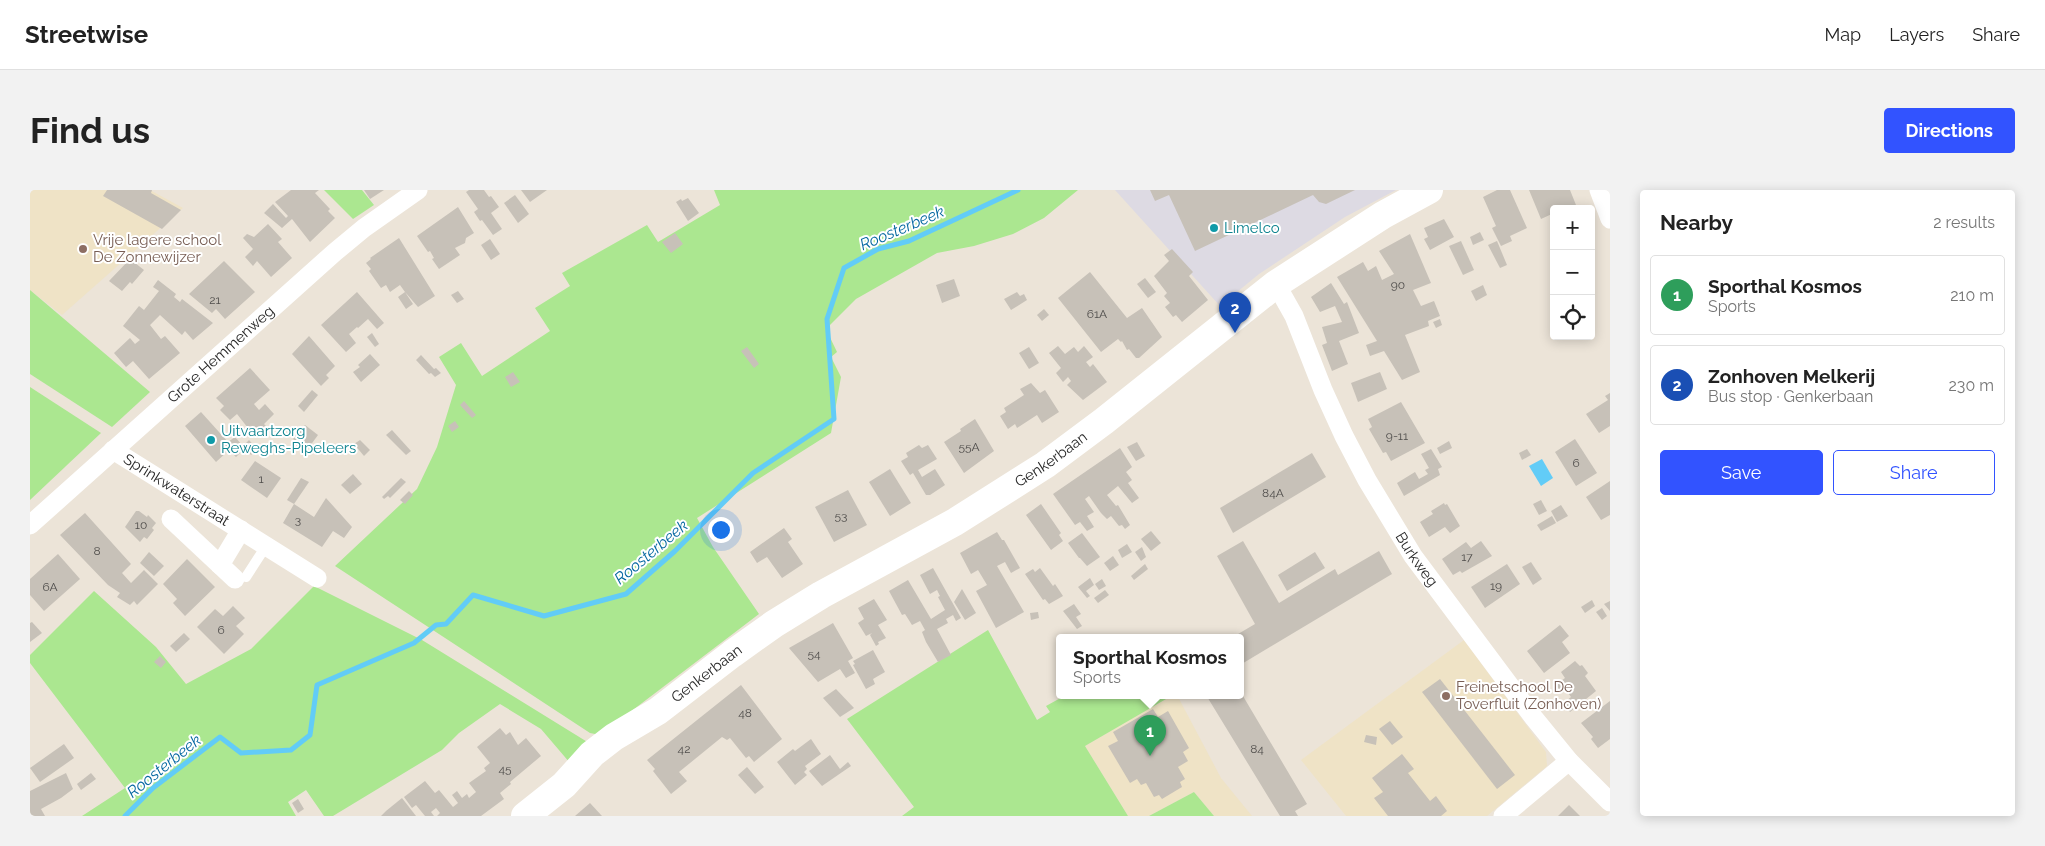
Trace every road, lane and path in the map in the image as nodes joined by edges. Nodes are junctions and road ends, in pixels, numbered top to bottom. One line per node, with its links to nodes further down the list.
1 (418, 190): 6 (street, Grote Hemmenweg)
2 (1429, 190): 5 (street, Genkerbaan)
3 (1599, 190): 4 (street)
4 (1610, 219)
5 (1276, 284): 14 (street, Burkweg); 16 (street, Genkerbaan)
6 (113, 450): 8 (street, Grote Hemmenweg); 9 (street, Sprinkwaterstraat)
7 (171, 519): 11 (street, Sprinkwaterstraat)
8 (30, 525)
9 (241, 530): 10 (street, Sprinkwaterstraat); 11 (street, Sprinkwaterstraat)
10 (266, 546): 12 (lane); 13 (street, Sprinkwaterstraat)
11 (220, 565): 12 (street, Sprinkwaterstraat)
12 (241, 578)
13 (318, 578)
14 (1569, 761): 15 (street, Burkweg); 17 (street)
15 (1610, 802)
16 (525, 816)
17 (1504, 816)

